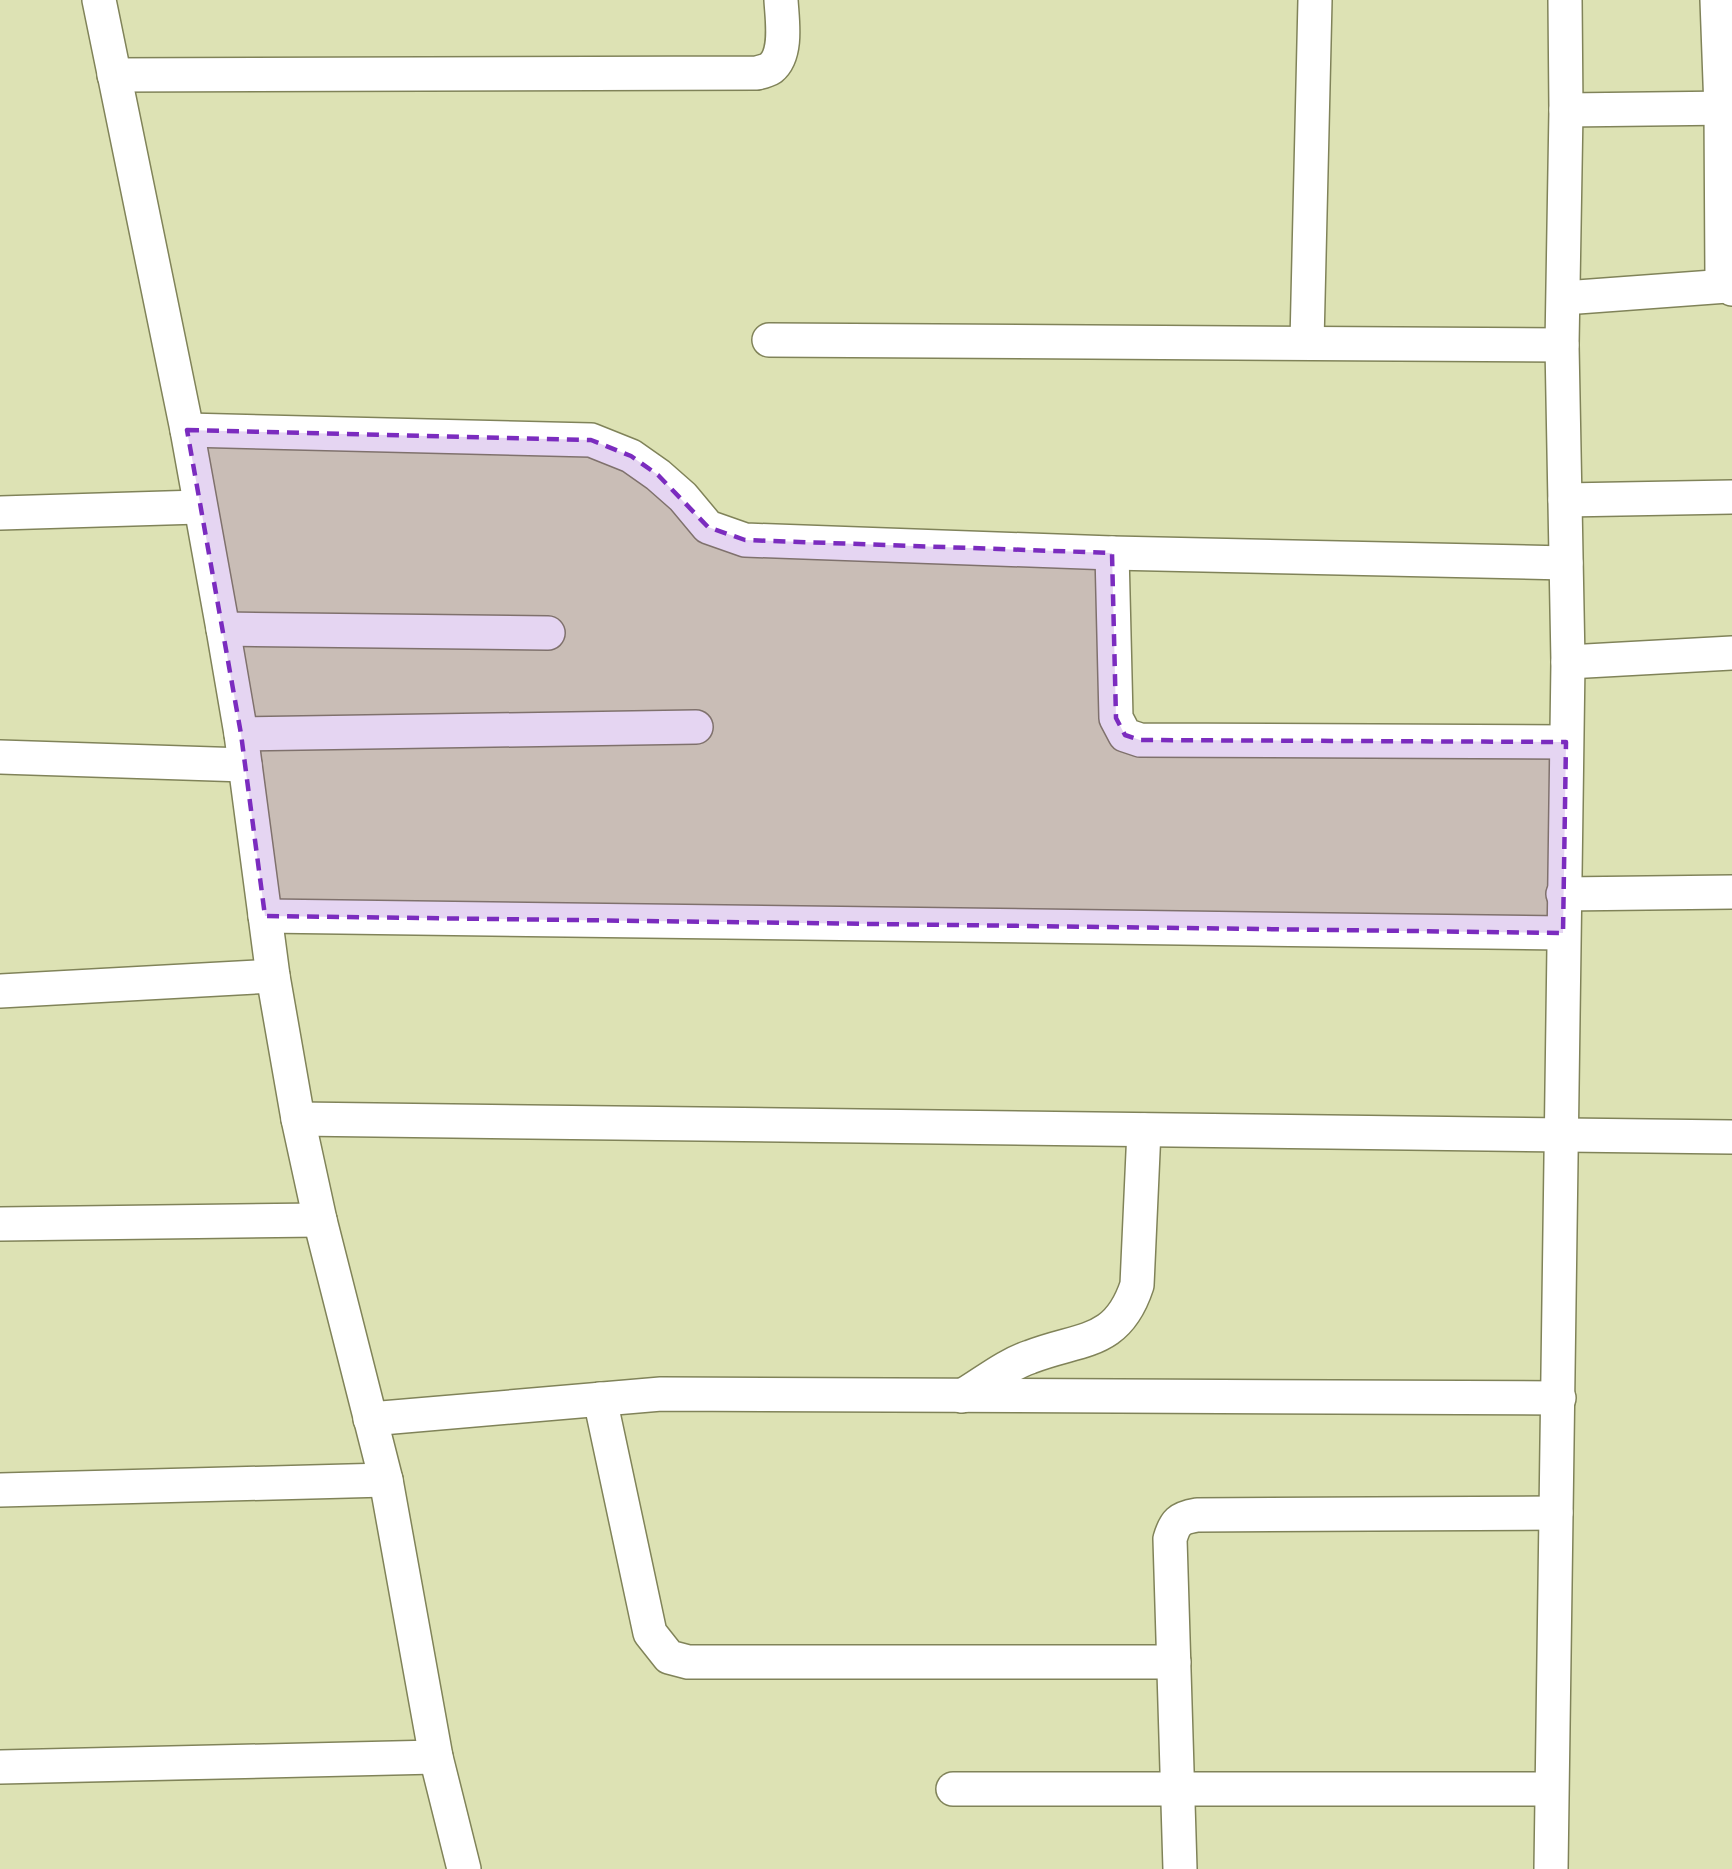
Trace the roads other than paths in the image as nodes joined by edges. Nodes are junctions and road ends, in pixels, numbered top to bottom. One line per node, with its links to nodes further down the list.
1 (99, 0): 6 (street)
2 (782, 0): 6 (street)
3 (1315, 0): 12 (street)
4 (1565, 0): 8 (street)
5 (1717, 0): 7 (street)
6 (114, 75): 14 (street)
7 (1727, 108): 8 (street); 9 (street)
8 (1566, 110): 10 (street)
9 (1730, 288): 10 (street)
10 (1564, 298): 13 (street)
11 (769, 340): 12 (street)
12 (1307, 342): 13 (street)
13 (1562, 345): 16 (street)
14 (187, 429): 17 (street); 19 (street)
15 (1732, 497): 16 (street)
16 (1565, 500): 20 (street)
17 (199, 507): 18 (street); 21 (street)
18 (0, 513)
19 (1112, 553): 20 (street); 26 (street)
20 (1566, 563): 24 (street)
21 (223, 629): 22 (street); 27 (street)
22 (548, 633)
23 (1732, 653): 24 (street)
24 (1568, 662): 26 (street)
25 (696, 727): 27 (street)
26 (1566, 742): 30 (street)
27 (243, 749): 28 (street); 31 (street)
28 (0, 757)
29 (1732, 892): 30 (street)
30 (1563, 894): 32 (street)
31 (265, 916): 32 (street); 33 (street)
32 (1563, 933): 37 (street)
33 (273, 976): 34 (street); 35 (street)
34 (0, 991)
35 (298, 1119): 36 (street); 39 (street)
36 (1144, 1130): 37 (street); 41 (street)
37 (1559, 1136): 38 (street); 42 (street)
38 (1732, 1137)
39 (320, 1220): 40 (street); 44 (street)
40 (0, 1224)
41 (962, 1396): 42 (street); 43 (street)
42 (1559, 1398): 47 (street)
43 (600, 1399): 44 (street); 48 (street)
44 (370, 1419): 45 (street)
45 (386, 1480): 46 (street); 49 (street)
46 (0, 1490)
47 (1556, 1513): 48 (street); 53 (street)
48 (1174, 1662): 51 (street)
49 (436, 1756): 50 (street); 54 (street)
50 (0, 1767)
51 (1178, 1788): 52 (street); 53 (street); 55 (street)
52 (953, 1789)
53 (1550, 1789): 56 (street)
54 (464, 1869)
55 (1180, 1869)
56 (1551, 1869)

